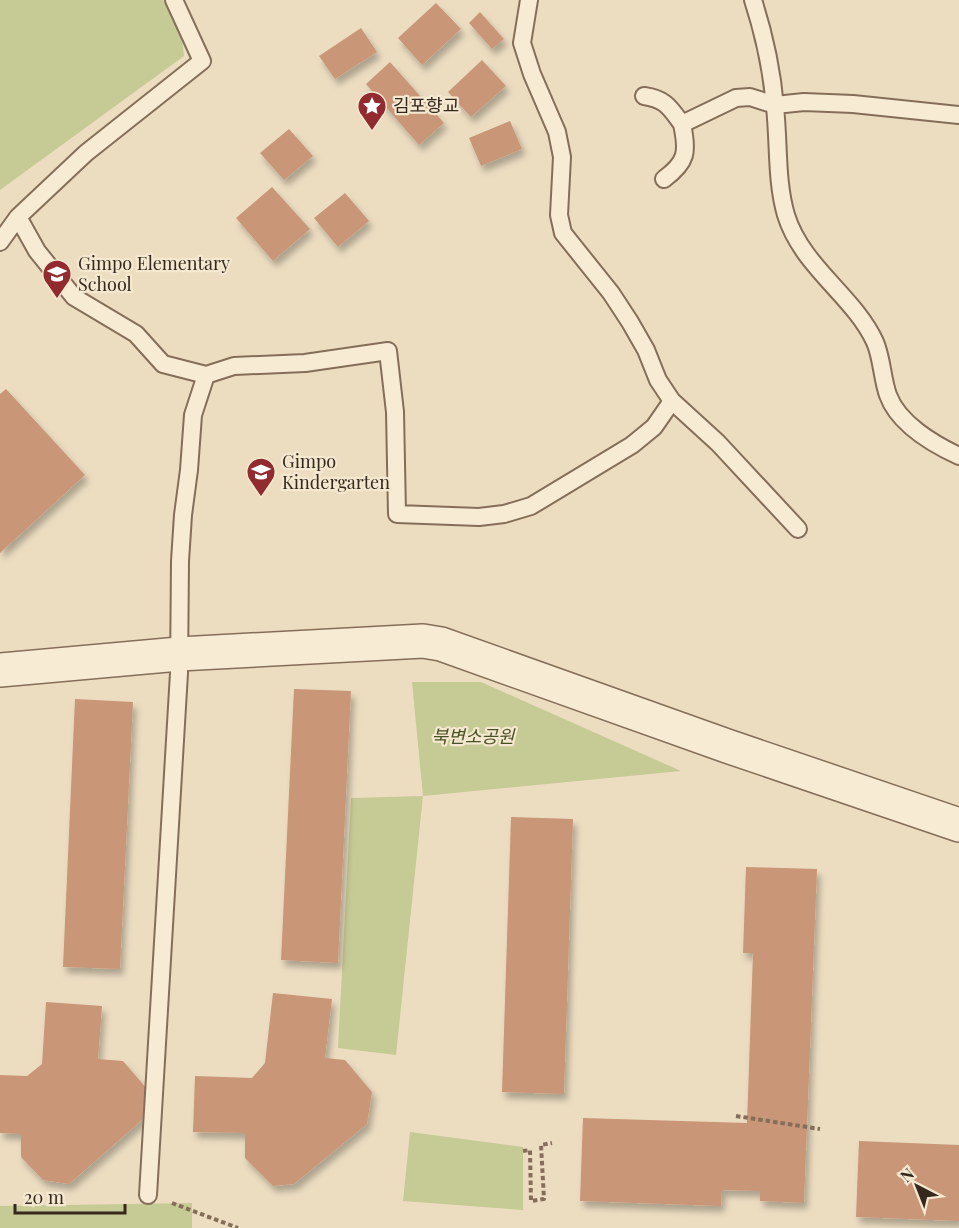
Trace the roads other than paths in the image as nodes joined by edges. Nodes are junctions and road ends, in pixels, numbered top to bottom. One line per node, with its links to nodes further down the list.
1 (174, 0): 9 (lane)
2 (528, 0): 12 (lane)
3 (753, 0): 5 (lane)
4 (644, 96): 7 (lane)
5 (775, 105): 6 (lane); 7 (lane); 13 (lane)
6 (959, 115)
7 (682, 124): 8 (lane)
8 (664, 179)
9 (18, 217): 10 (lane); 11 (lane)
10 (0, 242)
11 (206, 375): 12 (lane); 15 (lane)
12 (672, 401): 14 (lane)
13 (959, 456)
14 (798, 530)
15 (179, 654): 16 (street); 17 (street); 18 (lane)
16 (0, 670)
17 (959, 825)
18 (148, 1195)

